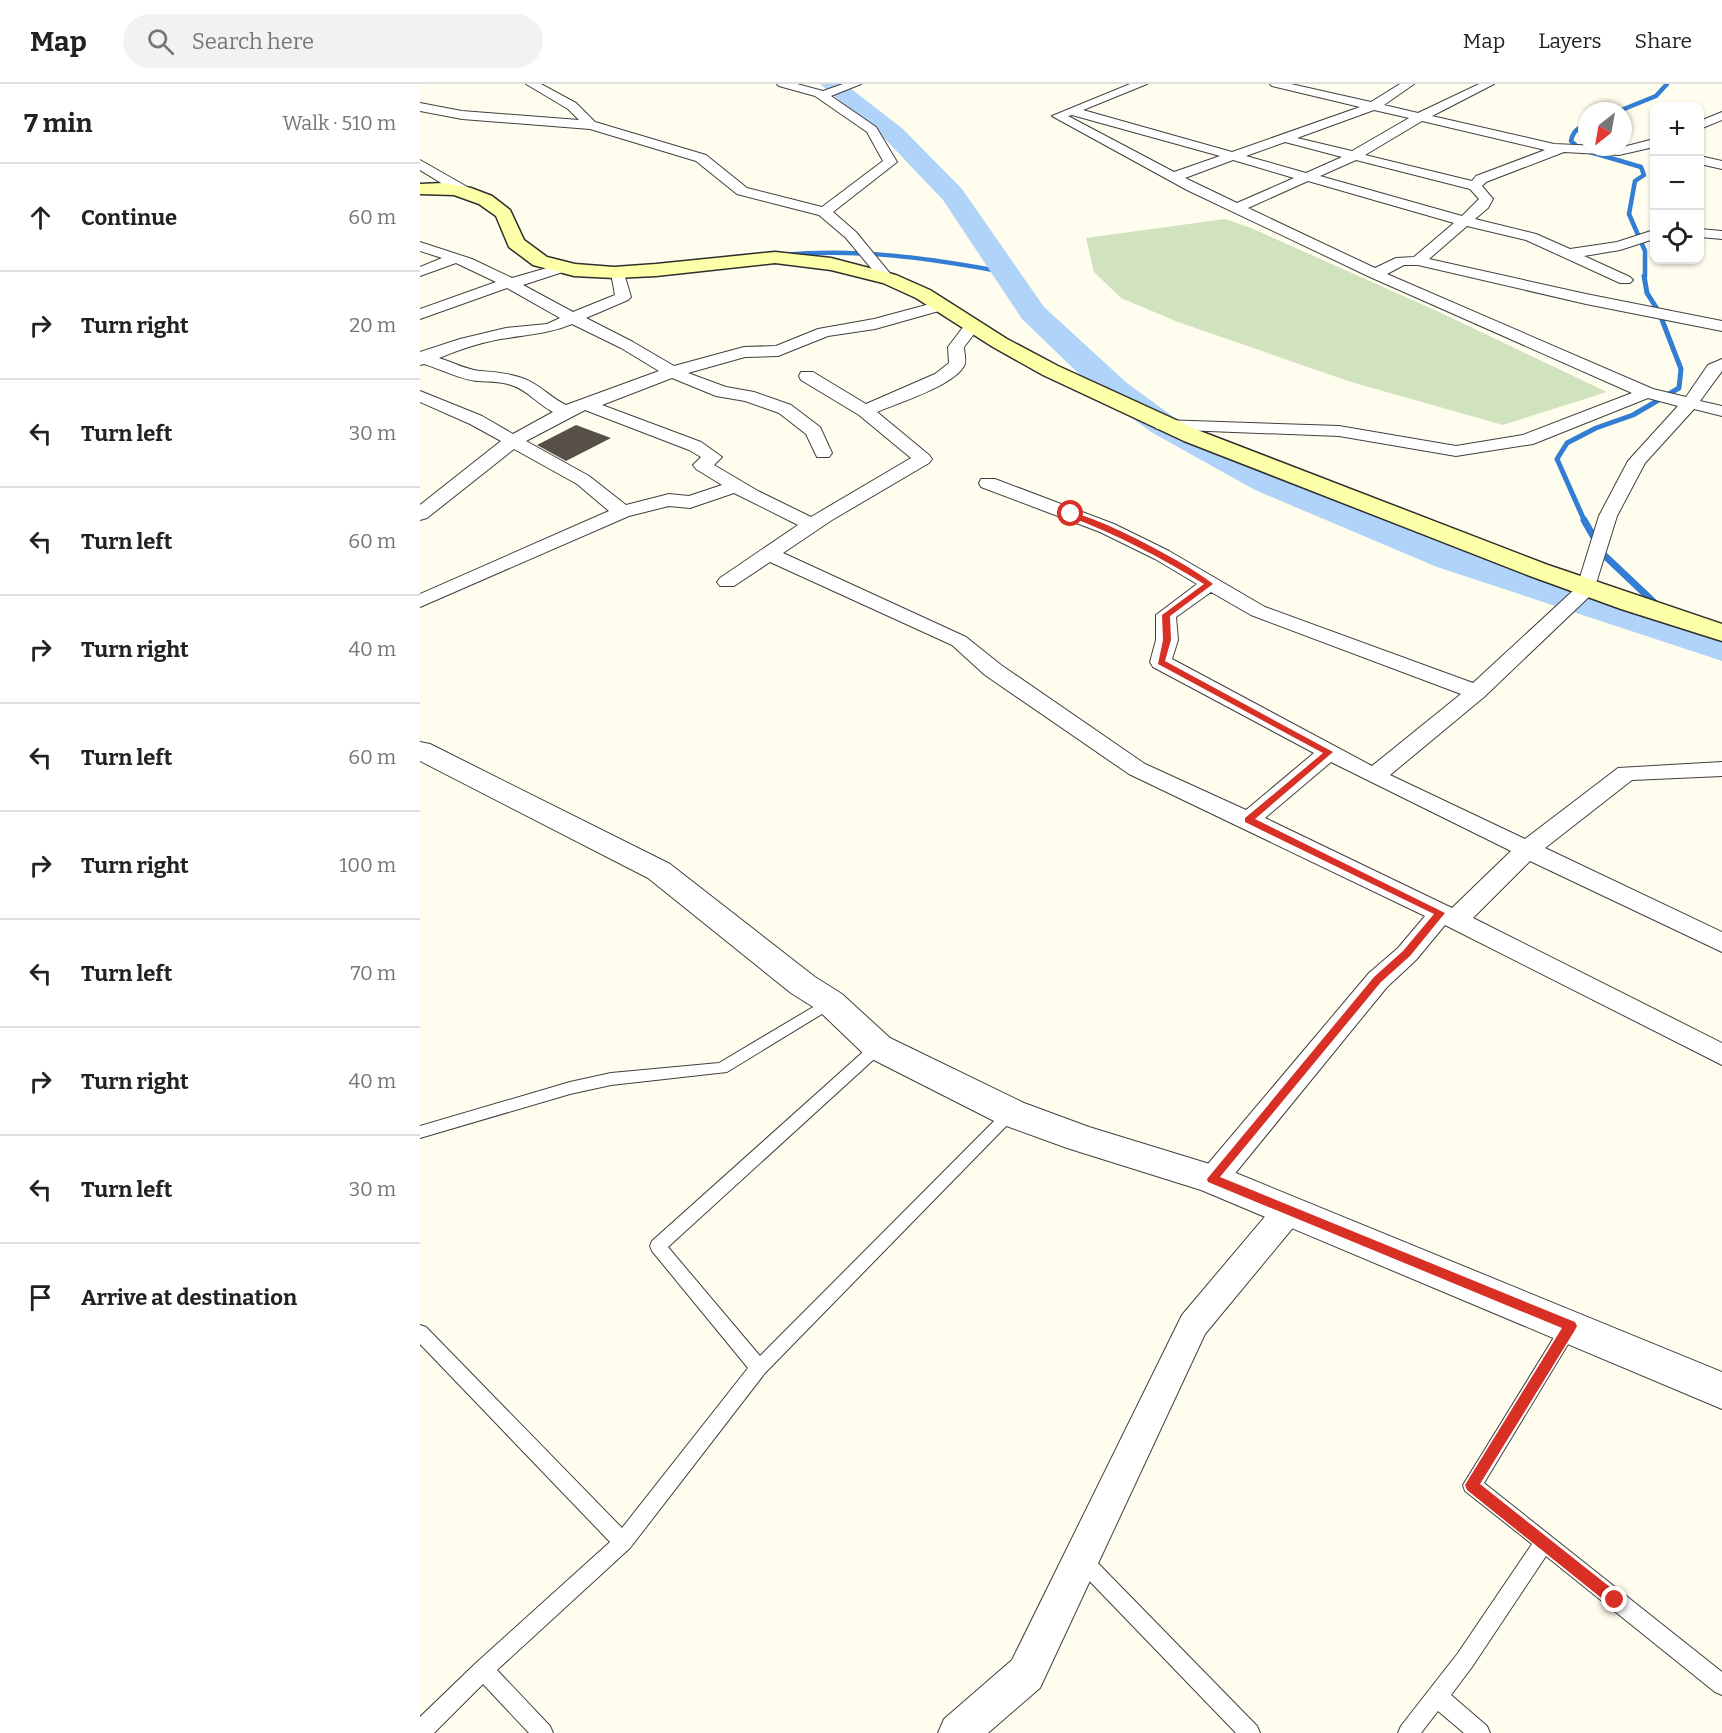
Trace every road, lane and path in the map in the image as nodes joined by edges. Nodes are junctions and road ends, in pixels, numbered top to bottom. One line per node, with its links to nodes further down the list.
1 (532, 84): 15 (street)
2 (783, 84): 8 (street)
3 (855, 84): 8 (street)
4 (1141, 84): 11 (street)
5 (1276, 84): 9 (street)
6 (1408, 84): 9 (street)
7 (1488, 84): 13 (street)
8 (822, 95): 30 (street)
9 (1374, 106): 13 (street); 16 (street)
10 (420, 107): 15 (street)
11 (1068, 110): 19 (street); 24 (street)
12 (1722, 116): 14 (street)
13 (1420, 117): 17 (street); 20 (street)
14 (1704, 123)
15 (591, 125): 30 (street)
16 (1284, 138): 19 (street); 20 (street)
17 (1558, 147): 18 (street); 26 (street)
18 (1648, 150)
19 (1234, 156): 24 (street); 25 (street)
20 (1352, 157): 25 (street); 26 (street)
21 (1704, 161): 23 (street)
22 (420, 164): 28 (street)
23 (1722, 165)
24 (1174, 177): 29 (street)
25 (1306, 177): 29 (street); 31 (street)
26 (1475, 186): 31 (street)
27 (420, 189): 28 (main road)
28 (466, 192): 39 (main road)
29 (1237, 208): 42 (street)
30 (824, 212): 43 (street)
31 (1464, 221): 36 (street); 38 (street)
32 (1704, 234): 34 (street)
33 (1650, 235): 36 (street)
34 (1722, 236)
35 (420, 246): 37 (street)
36 (1568, 254): 44 (street)
37 (455, 258): 40 (street); 45 (street)
38 (1418, 261): 42 (street); 50 (street)
39 (564, 267): 41 (main road); 45 (street)
40 (420, 272)
41 (618, 273): 43 (main road); 48 (street)
42 (1375, 274): 55 (street)
43 (886, 277): 46 (main road)
44 (1624, 280)
45 (510, 283): 47 (street); 48 (street)
46 (941, 306): 49 (main road); 53 (street)
47 (420, 314)
48 (572, 318): 51 (street); 53 (street)
49 (973, 325): 59 (street); 62 (main road)
50 (1722, 326)
51 (421, 358): 61 (street)
52 (1722, 364): 57 (street)
53 (672, 372): 58 (street); 64 (street)
54 (807, 376): 59 (street)
55 (1647, 393): 57 (street); 62 (street)
56 (420, 396): 63 (street)
57 (1690, 403): 60 (street); 73 (street)
58 (586, 405): 61 (street); 66 (street)
59 (865, 411): 69 (street)
60 (1722, 411)
61 (566, 412): 63 (street)
62 (1163, 425): 73 (main road)
63 (511, 442): 67 (street); 68 (street)
64 (823, 453)
65 (988, 483): 72 (street)
66 (736, 486): 67 (street); 69 (street)
67 (622, 512): 74 (street)
68 (420, 514)
69 (813, 525): 70 (street)
70 (769, 554): 71 (street); 81 (street)
71 (727, 582)
72 (1209, 584): 76 (street); 78 (street)
73 (1586, 590): 75 (main road); 76 (street)
74 (420, 602)
75 (1722, 633)
76 (1476, 692): 80 (street)
77 (420, 750): 85 (street)
78 (1329, 752): 80 (street); 81 (street)
79 (1722, 769): 82 (street)
80 (1374, 776): 82 (street)
81 (1248, 820): 83 (street)
82 (1527, 850): 83 (street); 84 (street)
83 (1448, 917): 87 (street); 90 (street)
84 (1722, 943)
85 (830, 1002): 86 (street); 89 (lane)
86 (878, 1047): 88 (street); 94 (lane)
87 (1722, 1055)
88 (1011, 1113): 90 (street); 94 (lane)
89 (420, 1132)
90 (1212, 1179): 91 (street)
91 (1290, 1209): 92 (street); 98 (street)
92 (1570, 1326): 95 (street); 97 (lane)
93 (420, 1332): 96 (lane)
94 (759, 1368): 96 (lane)
95 (1722, 1391)
96 (623, 1542): 99 (lane)
97 (1543, 1544): 100 (lane); 101 (lane)
98 (1081, 1559): 104 (street); 105 (lane)
99 (483, 1670): 102 (lane); 103 (lane)
100 (1722, 1685)
101 (1437, 1697): 106 (lane); 107 (lane)
102 (420, 1732)
103 (543, 1733)
104 (958, 1733)
105 (1250, 1733)
106 (1408, 1733)
107 (1480, 1733)

